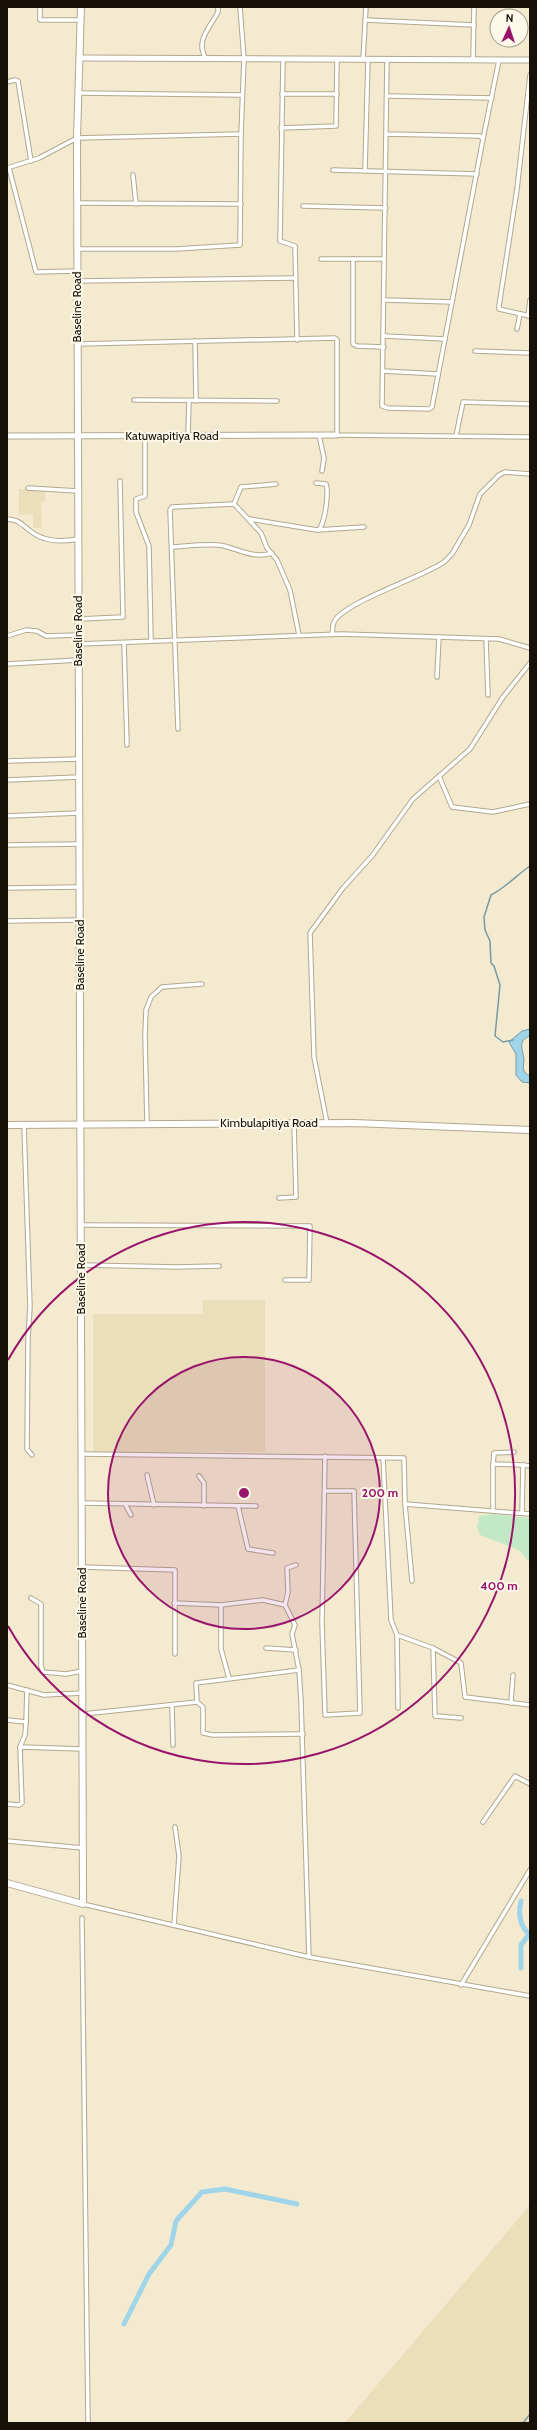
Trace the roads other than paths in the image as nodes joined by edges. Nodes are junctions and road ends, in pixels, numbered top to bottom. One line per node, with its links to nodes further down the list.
1 (40, 7): 7 (street)
2 (81, 7): 7 (main road, Baseline Road)
3 (218, 7): 11 (street)
4 (240, 7): 12 (street)
5 (366, 7): 8 (street)
6 (474, 7): 9 (street)
7 (81, 20): 10 (main road, Baseline Road)
8 (365, 20): 9 (street); 14 (street)
9 (474, 25): 17 (street)
10 (80, 58): 11 (street); 22 (main road, Baseline Road)
11 (206, 59): 12 (street)
12 (244, 59): 16 (street); 25 (street)
13 (337, 59): 14 (street); 16 (street); 24 (street)
14 (366, 59): 15 (street); 36 (street)
15 (387, 59): 17 (street); 26 (street)
16 (282, 60): 23 (street)
17 (473, 60): 18 (street)
18 (499, 60): 19 (street); 27 (street)
19 (530, 60)
20 (530, 75): 55 (street)
21 (7, 82): 33 (street)
22 (78, 93): 25 (street); 31 (main road, Baseline Road)
23 (282, 94): 24 (street); 28 (street)
24 (337, 94): 28 (street)
25 (242, 95): 29 (street)
26 (388, 96): 27 (street); 30 (street)
27 (492, 98): 32 (street)
28 (281, 128): 50 (street)
29 (241, 134): 31 (street); 42 (street)
30 (387, 134): 32 (street); 37 (street)
31 (77, 138): 33 (street); 40 (main road, Baseline Road)
32 (483, 139): 38 (street)
33 (31, 161): 34 (street)
34 (8, 168): 49 (street)
35 (333, 170): 36 (street)
36 (365, 170): 37 (street)
37 (387, 171): 38 (street); 44 (street)
38 (477, 174): 54 (street)
39 (133, 175): 41 (street)
40 (77, 203): 41 (street); 45 (main road, Baseline Road)
41 (136, 204): 42 (street)
42 (242, 204): 45 (street)
43 (303, 206): 44 (street)
44 (386, 208): 48 (street)
45 (77, 249): 49 (main road, Baseline Road)
46 (320, 259): 47 (street)
47 (353, 259): 48 (street); 63 (street)
48 (384, 259): 52 (street)
49 (77, 271): 51 (main road, Baseline Road)
50 (295, 278): 51 (street); 60 (street)
51 (77, 281): 62 (main road, Baseline Road)
52 (384, 300): 54 (street); 58 (street)
53 (530, 300): 56 (street)
54 (452, 302): 59 (street)
55 (520, 314): 56 (street); 57 (street)
56 (529, 316)
57 (517, 329)
58 (384, 336): 59 (street); 63 (street)
59 (444, 339): 67 (street)
60 (297, 340): 61 (street); 74 (street)
61 (195, 342): 62 (street); 70 (street)
62 (78, 344): 76 (main road, Baseline Road)
63 (384, 347): 66 (street)
64 (475, 351): 65 (street)
65 (530, 352)
66 (383, 371): 67 (street); 67 (street)
67 (438, 374)
68 (134, 400): 69 (street)
69 (189, 401): 70 (street); 78 (street)
70 (196, 401): 71 (street)
71 (277, 401)
72 (530, 404): 79 (street)
73 (319, 435): 74 (street, Katuwapitiya Road); 78 (street, Katuwapitiya Road); 81 (street)
74 (337, 435): 79 (street)
75 (7, 436): 76 (street, Katuwapitiya Road)
76 (78, 436): 77 (street, Katuwapitiya Road); 87 (main road, Baseline Road)
77 (145, 436): 78 (street, Katuwapitiya Road); 104 (street)
78 (188, 436)
79 (456, 436): 80 (street)
80 (530, 437)
81 (322, 471)
82 (530, 474): 97 (street)
83 (120, 481): 96 (street)
84 (316, 483): 92 (street)
85 (276, 484): 88 (street)
86 (28, 488): 87 (street)
87 (78, 491): 93 (main road, Baseline Road)
88 (234, 504): 90 (street); 94 (street)
89 (7, 519): 93 (street)
90 (249, 519): 92 (street); 95 (street)
91 (364, 527): 92 (street)
92 (317, 530)
93 (78, 539): 96 (main road, Baseline Road)
94 (172, 547): 95 (street); 103 (street)
95 (272, 553): 99 (street)
96 (78, 619): 98 (main road, Baseline Road)
97 (332, 634): 99 (street); 101 (street)
98 (78, 635): 100 (street); 106 (main road, Baseline Road)
99 (300, 635): 103 (street)
100 (7, 636)
101 (439, 637): 102 (street); 111 (street)
102 (486, 639): 107 (street); 112 (street)
103 (176, 640): 104 (street); 113 (street)
104 (151, 641): 105 (street)
105 (124, 643): 106 (street); 114 (street)
106 (79, 644): 108 (main road, Baseline Road)
107 (530, 648)
108 (79, 660): 110 (street); 115 (main road, Baseline Road)
109 (530, 663): 117 (street)
110 (7, 664)
111 (437, 677)
112 (488, 695)
113 (178, 729)
114 (127, 745)
115 (79, 759): 116 (street); 118 (main road, Baseline Road)
116 (7, 761)
117 (439, 776): 120 (street); 131 (street)
118 (79, 777): 119 (street); 121 (main road, Baseline Road)
119 (7, 780)
120 (530, 804)
121 (79, 813): 122 (street); 123 (main road, Baseline Road)
122 (7, 816)
123 (79, 844): 124 (street); 125 (main road, Baseline Road)
124 (7, 845)
125 (80, 887): 126 (street); 127 (main road, Baseline Road)
126 (7, 888)
127 (80, 920): 128 (street); 135 (main road, Baseline Road)
128 (7, 921)
129 (202, 984): 130 (street)
130 (147, 1123): 132 (main road, Kimbulapitiya Road); 135 (main road, Kimbulapitiya Road)
131 (327, 1123): 132 (main road, Kimbulapitiya Road); 136 (main road, Kimbulapitiya Road)
132 (294, 1124): 137 (street)
133 (7, 1125): 134 (main road, Kimbulapitiya Road)
134 (24, 1125): 135 (main road, Kimbulapitiya Road); 144 (street)
135 (80, 1125): 138 (main road, Baseline Road)
136 (530, 1130)
137 (279, 1198)
138 (81, 1225): 139 (main road, Baseline Road); 141 (street)
139 (81, 1265): 140 (street); 143 (main road, Baseline Road)
140 (219, 1266)
141 (285, 1280)
142 (514, 1452): 147 (street)
143 (82, 1454): 145 (street); 153 (main road, Baseline Road)
144 (32, 1455)
145 (325, 1456): 146 (street); 152 (street)
146 (383, 1458): 155 (street); 172 (street)
147 (493, 1464): 148 (street); 160 (street)
148 (523, 1465): 149 (street); 161 (street)
149 (530, 1466)
150 (147, 1475): 156 (street)
151 (199, 1476): 157 (street)
152 (325, 1491): 152 (street)
153 (82, 1503): 154 (street); 166 (main road, Baseline Road)
154 (125, 1504): 156 (street); 163 (street)
155 (405, 1504): 160 (street); 167 (street)
156 (154, 1505): 157 (street)
157 (204, 1506): 158 (street)
158 (238, 1506): 159 (street); 164 (street)
159 (256, 1506)
160 (493, 1511): 161 (street)
161 (522, 1513): 162 (street)
162 (530, 1514)
163 (131, 1515)
164 (273, 1553)
165 (296, 1565): 171 (street)
166 (82, 1567): 169 (street); 178 (main road, Baseline Road)
167 (412, 1581)
168 (31, 1598): 178 (street)
169 (174, 1603): 170 (street); 176 (street)
170 (221, 1604): 171 (street); 180 (street)
171 (285, 1605): 175 (street)
172 (397, 1635): 174 (street); 188 (street)
173 (266, 1648): 175 (street)
174 (433, 1648): 185 (street); 190 (street)
175 (296, 1650): 177 (street)
176 (175, 1654)
177 (299, 1670): 180 (street); 193 (street)
178 (82, 1671): 183 (main road, Baseline Road)
179 (513, 1675): 185 (street)
180 (228, 1678): 184 (street)
181 (7, 1686): 182 (street)
182 (27, 1690): 183 (street); 192 (street)
183 (82, 1693): 189 (main road, Baseline Road)
184 (197, 1702): 186 (street); 193 (street)
185 (512, 1703): 187 (street)
186 (172, 1705): 189 (street); 194 (street)
187 (530, 1705)
188 (398, 1708)
189 (83, 1714): 196 (main road, Baseline Road)
190 (461, 1718)
191 (7, 1720): 192 (street)
192 (26, 1722): 195 (street)
193 (303, 1734): 208 (street)
194 (173, 1745)
195 (20, 1747): 196 (street); 198 (street)
196 (83, 1749): 202 (main road, Baseline Road)
197 (530, 1784): 199 (street)
198 (7, 1804)
199 (483, 1822)
200 (175, 1827): 207 (street)
201 (7, 1840): 202 (street)
202 (83, 1848): 205 (main road, Baseline Road)
203 (530, 1870): 209 (street)
204 (7, 1883): 205 (main road)
205 (83, 1904): 207 (street)
206 (82, 1918): 211 (street)
207 (174, 1925): 208 (street)
208 (309, 1957): 209 (street)
209 (461, 1985): 210 (street)
210 (530, 1996)
211 (88, 2423)

